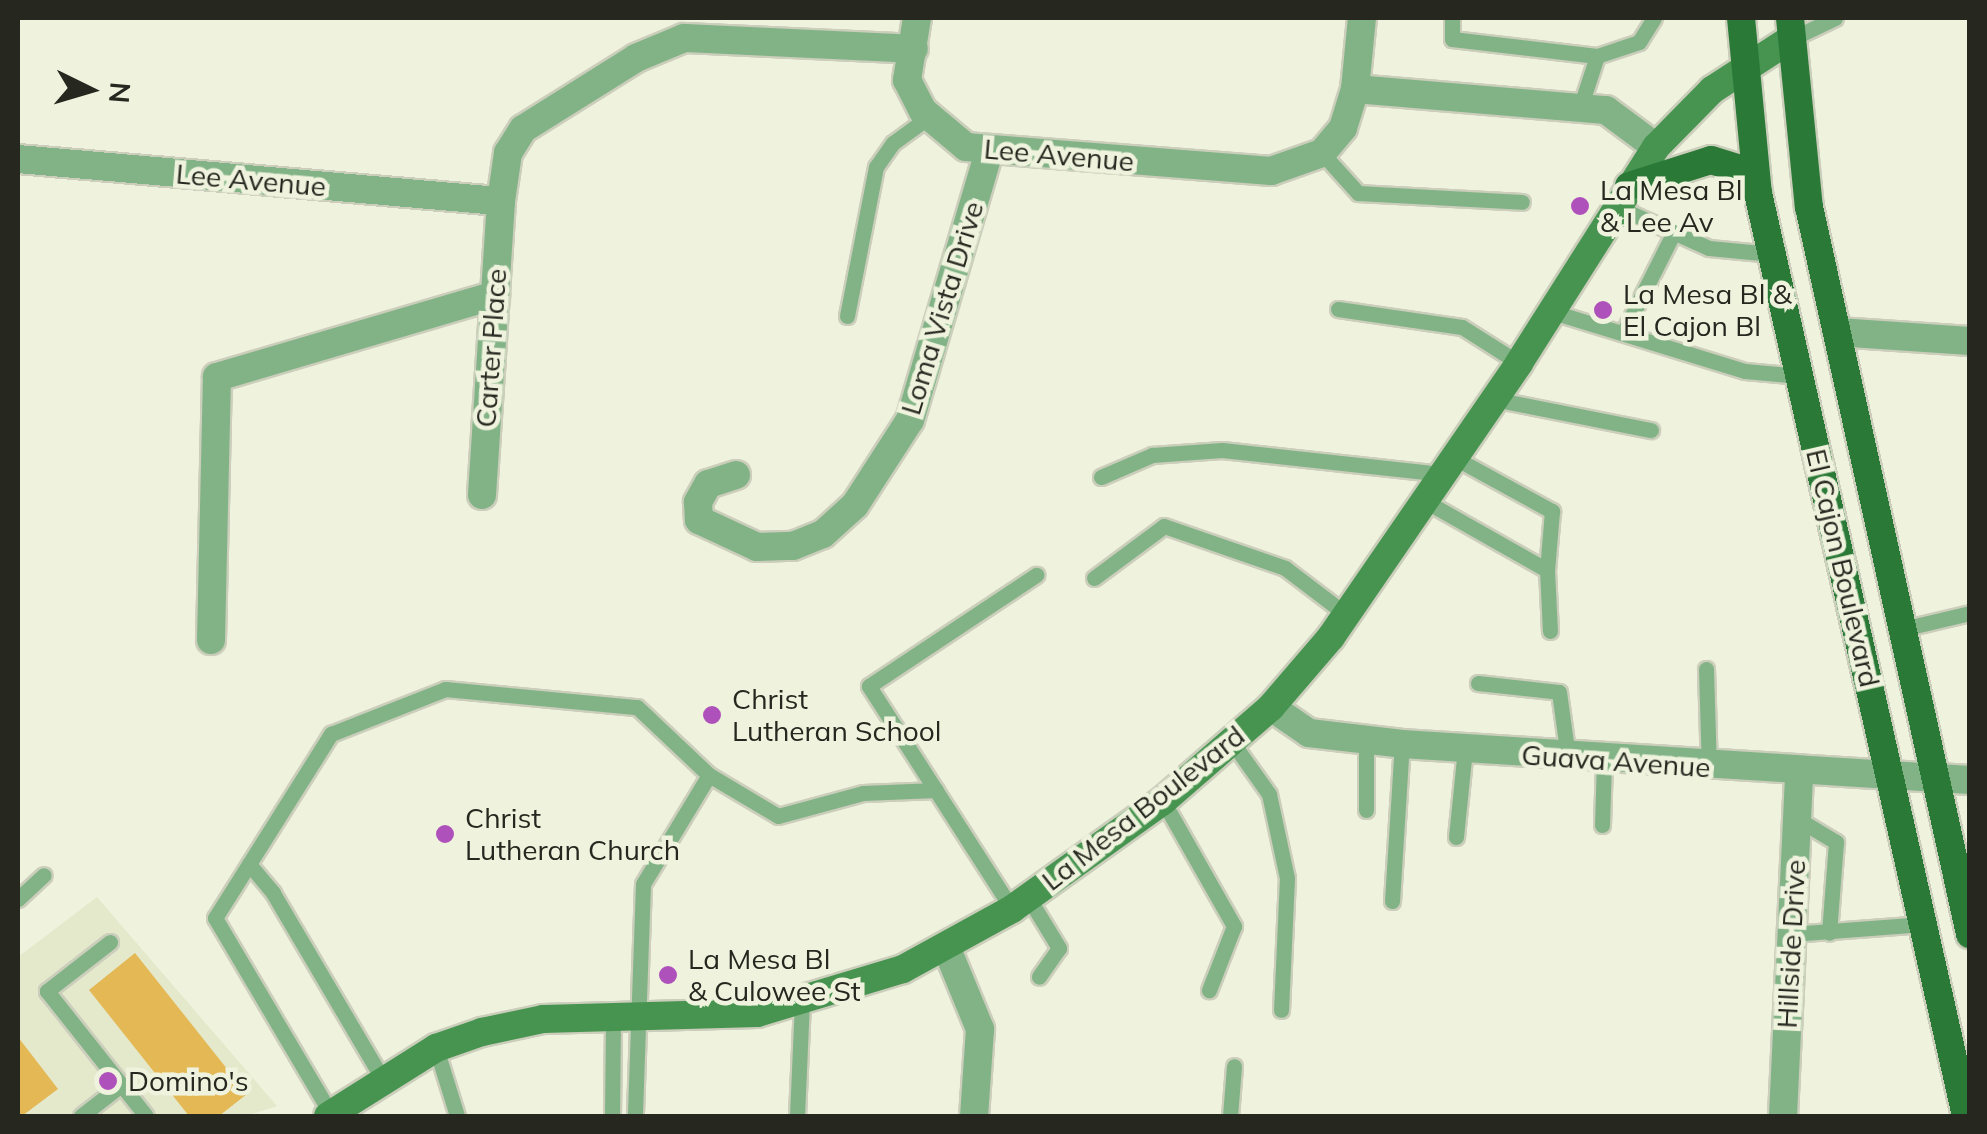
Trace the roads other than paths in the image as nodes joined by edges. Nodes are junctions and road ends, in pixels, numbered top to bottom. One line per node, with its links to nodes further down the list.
1 (917, 18): 8 (street)
2 (1362, 18): 11 (street)
3 (1452, 18): 9 (lane)
4 (1654, 18): 9 (lane)
5 (1741, 18): 10 (main road, El Cajon Boulevard)
6 (1835, 18): 7 (lane)
7 (1790, 29): 10 (main road, La Mesa Boulevard); 28 (main road, El Cajon Boulevard)
8 (914, 49): 13 (street, Lee Avenue); 20 (street)
9 (1596, 56): 12 (lane)
10 (1742, 70): 14 (main road, La Mesa Boulevard); 18 (main road, El Cajon Boulevard)
11 (1355, 89): 12 (street); 16 (street)
12 (1581, 105): 14 (street)
13 (930, 116): 15 (street, Lee Avenue); 27 (lane)
14 (1656, 146): 19 (main road, La Mesa Boulevard)
15 (989, 152): 16 (street, Lee Avenue); 36 (street, Loma Vista Drive)
16 (1322, 153): 21 (lane)
17 (18, 160): 20 (street, Lee Avenue)
18 (1758, 193): 19 (main road); 23 (main road, El Cajon Boulevard)
19 (1622, 196): 22 (lane); 26 (main road, La Mesa Boulevard)
20 (501, 201): 24 (street, Carter Place)
21 (1522, 202)
22 (1674, 232): 23 (lane); 29 (lane)
23 (1772, 254): 32 (main road, El Cajon Boulevard)
24 (495, 295): 38 (street, Carter Place); 47 (street)
25 (1338, 309): 31 (lane)
26 (1553, 312): 29 (lane); 31 (main road, La Mesa Boulevard)
27 (847, 316)
28 (1836, 332): 30 (street); 45 (main road, El Cajon Boulevard)
29 (1623, 333): 32 (lane)
30 (1970, 340)
31 (1519, 363): 33 (main road, La Mesa Boulevard)
32 (1800, 376): 60 (main road, El Cajon Boulevard)
33 (1494, 399): 34 (lane); 35 (main road, La Mesa Boulevard)
34 (1651, 430)
35 (1450, 466): 37 (lane); 39 (main road, La Mesa Boulevard); 40 (lane)
36 (736, 476)
37 (1101, 477)
38 (482, 495)
39 (1425, 501): 40 (lane); 44 (main road, La Mesa Boulevard)
40 (1547, 570): 46 (lane)
41 (1036, 575): 63 (lane)
42 (1094, 578): 44 (lane)
43 (1970, 613): 45 (lane)
44 (1347, 615): 50 (main road, La Mesa Boulevard)
45 (1902, 629): 62 (main road, El Cajon Boulevard)
46 (1550, 631)
47 (212, 640)
48 (1706, 669): 57 (lane)
49 (1478, 682): 55 (lane)
50 (1271, 707): 51 (street, Guava Avenue); 52 (main road, La Mesa Boulevard)
51 (1366, 740): 53 (street, Guava Avenue); 65 (lane)
52 (1232, 742): 64 (main road, La Mesa Boulevard); 83 (lane)
53 (1402, 744): 54 (street, Guava Avenue); 72 (lane)
54 (1466, 748): 55 (street, Guava Avenue); 68 (lane)
55 (1568, 757): 56 (street, Guava Avenue)
56 (1604, 760): 57 (street, Guava Avenue); 67 (lane)
57 (1709, 768): 58 (street, Guava Avenue)
58 (1799, 772): 60 (street, Guava Avenue); 66 (street, Hillside Drive)
59 (709, 774): 63 (lane); 69 (lane); 84 (lane)
60 (1891, 779): 62 (street, Guava Avenue); 74 (main road, El Cajon Boulevard)
61 (1970, 780): 62 (street, Guava Avenue)
62 (1936, 781): 77 (main road, El Cajon Boulevard)
63 (936, 790): 73 (lane)
64 (1162, 800): 73 (main road, La Mesa Boulevard); 81 (lane)
65 (1366, 810)
66 (1796, 818): 75 (lane); 76 (street, Hillside Drive)
67 (1602, 825)
68 (1456, 837)
69 (249, 864): 87 (lane); 89 (lane)
70 (44, 875): 71 (lane)
71 (18, 898)
72 (1392, 901)
73 (1020, 903): 79 (main road, La Mesa Boulevard); 80 (lane)
74 (1924, 924): 75 (lane); 99 (main road, El Cajon Boulevard)
75 (1829, 933): 76 (lane)
76 (1791, 934): 98 (street, Hillside Drive)
77 (1970, 934)
78 (110, 942): 88 (lane)
79 (947, 948): 82 (main road, La Mesa Boulevard); 96 (street)
80 (1039, 978)
81 (1209, 990)
82 (802, 1003): 84 (main road, La Mesa Boulevard); 95 (lane)
83 (1281, 1010)
84 (626, 1016): 85 (main road, La Mesa Boulevard); 93 (lane); 94 (lane)
85 (436, 1048): 87 (main road, La Mesa Boulevard); 92 (lane)
86 (1234, 1066): 97 (lane)
87 (382, 1078): 89 (main road, La Mesa Boulevard)
88 (121, 1085): 90 (lane); 91 (lane)
89 (330, 1115)
90 (81, 1116)
91 (146, 1116)
92 (457, 1116)
93 (612, 1116)
94 (635, 1116)
95 (797, 1116)
96 (974, 1116)
97 (1230, 1116)
98 (1783, 1116)
99 (1966, 1116)

